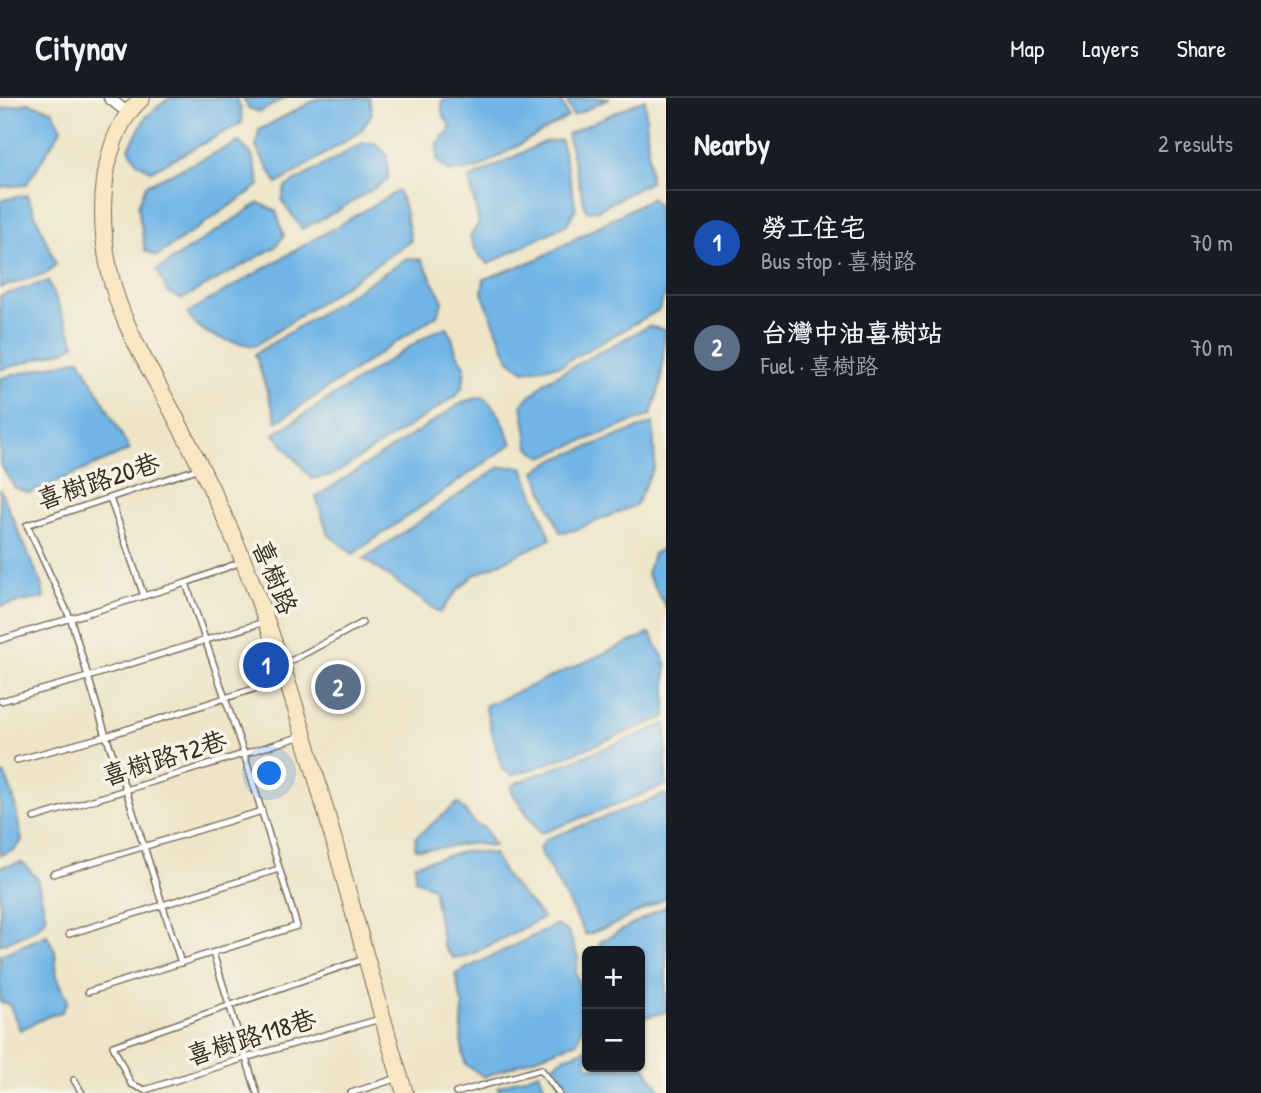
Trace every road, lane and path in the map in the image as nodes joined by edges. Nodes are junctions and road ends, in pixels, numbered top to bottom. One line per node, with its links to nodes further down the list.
1 (109, 98): 3 (street)
2 (142, 98): 3 (street, 喜樹路)
3 (128, 113): 4 (street, 喜樹路)
4 (201, 467): 5 (lane, 喜樹路20巷); 6 (street, 喜樹路)
5 (110, 498): 8 (lane); 9 (lane, 喜樹路20巷)
6 (244, 560): 7 (lane); 10 (street, 喜樹路)
7 (186, 583): 8 (lane); 13 (lane)
8 (144, 596): 9 (lane)
9 (71, 620): 12 (lane); 15 (lane)
10 (267, 621): 13 (lane); 14 (street, 喜樹路)
11 (362, 623): 14 (lane)
12 (0, 640)
13 (205, 641): 15 (lane); 16 (lane)
14 (284, 672): 16 (lane); 19 (street, 喜樹路)
15 (88, 677): 17 (lane); 18 (lane)
16 (223, 697): 18 (lane); 20 (lane)
17 (1, 701)
18 (106, 736): 21 (lane); 22 (lane)
19 (305, 736): 20 (lane, 喜樹路72巷); 31 (street, 喜樹路)
20 (244, 754): 22 (lane, 喜樹路72巷); 23 (lane)
21 (17, 760)
22 (126, 790): 24 (lane, 喜樹路72巷); 25 (lane)
23 (262, 811): 25 (lane); 26 (lane)
24 (34, 818)
25 (144, 847): 27 (lane); 28 (lane)
26 (279, 869): 28 (lane); 30 (lane)
27 (52, 874)
28 (162, 905): 29 (lane); 32 (lane)
29 (69, 934)
30 (213, 953): 32 (lane); 34 (lane)
31 (366, 958): 34 (lane); 35 (street, 喜樹路)
32 (181, 963): 33 (lane)
33 (88, 992)
34 (231, 1007): 36 (lane); 36 (lane, 喜樹路118巷)
35 (383, 1018): 36 (lane, 喜樹路118巷); 38 (street, 喜樹路)
36 (245, 1058): 40 (lane)
37 (74, 1080): 39 (lane)
38 (402, 1085): 41 (lane)
39 (82, 1093)
40 (257, 1093)
41 (351, 1093)
42 (456, 1093): 43 (lane)
43 (559, 1093)

